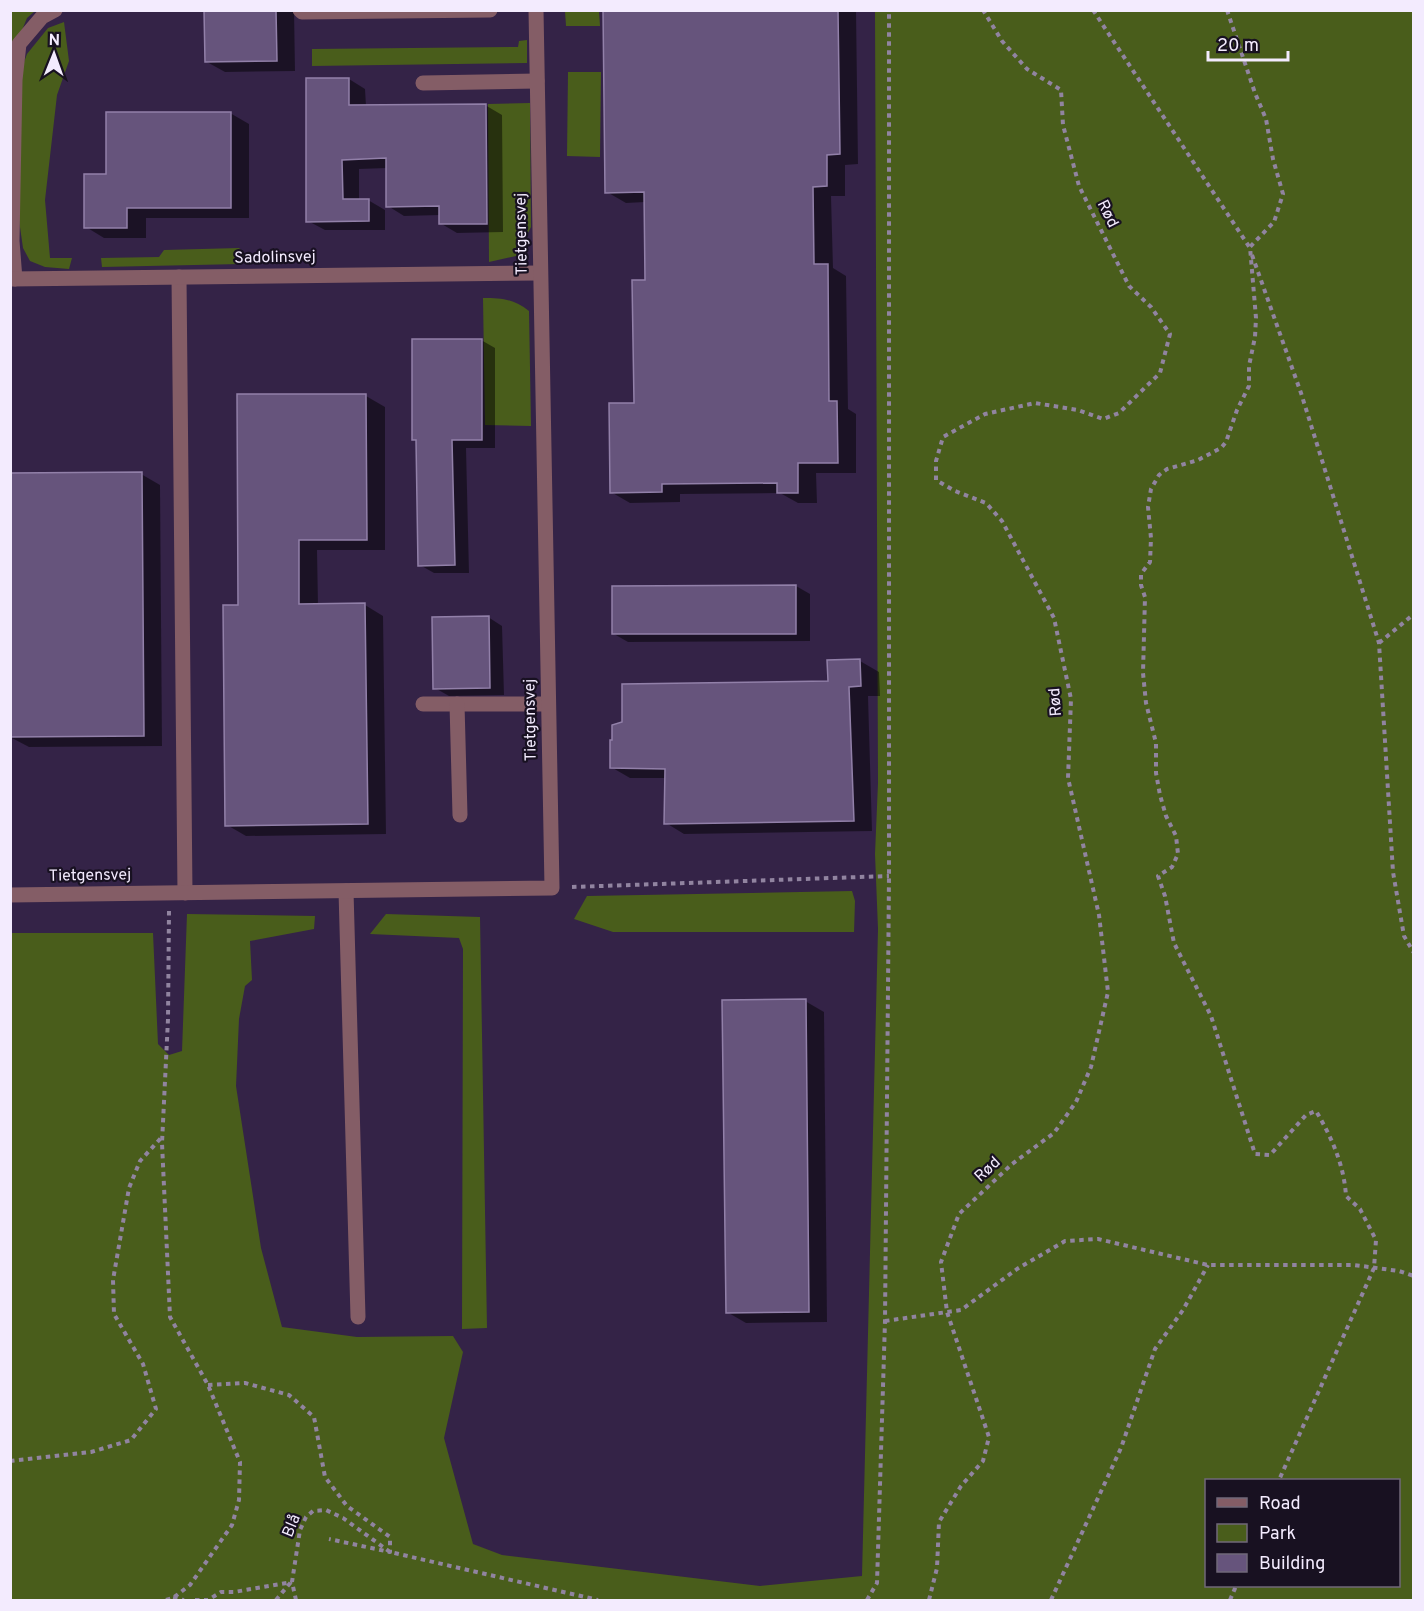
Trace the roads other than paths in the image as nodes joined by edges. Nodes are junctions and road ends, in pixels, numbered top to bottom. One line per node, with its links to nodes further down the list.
1 (55, 10): 9 (street)
2 (300, 10): 3 (street)
3 (490, 10)
4 (536, 10): 5 (street, Tietgensvej)
5 (537, 81): 6 (street); 7 (street, Tietgensvej)
6 (423, 83)
7 (540, 273): 8 (street, Sadolinsvej); 12 (street, Tietgensvej)
8 (179, 277): 9 (street, Sadolinsvej); 15 (street)
9 (13, 279)
10 (423, 704): 11 (street)
11 (457, 704): 12 (street); 13 (street)
12 (548, 704): 14 (street, Tietgensvej)
13 (460, 815)
14 (346, 891): 15 (street, Tietgensvej); 17 (street)
15 (184, 893): 16 (street, Tietgensvej)
16 (10, 895)
17 (358, 1317)

